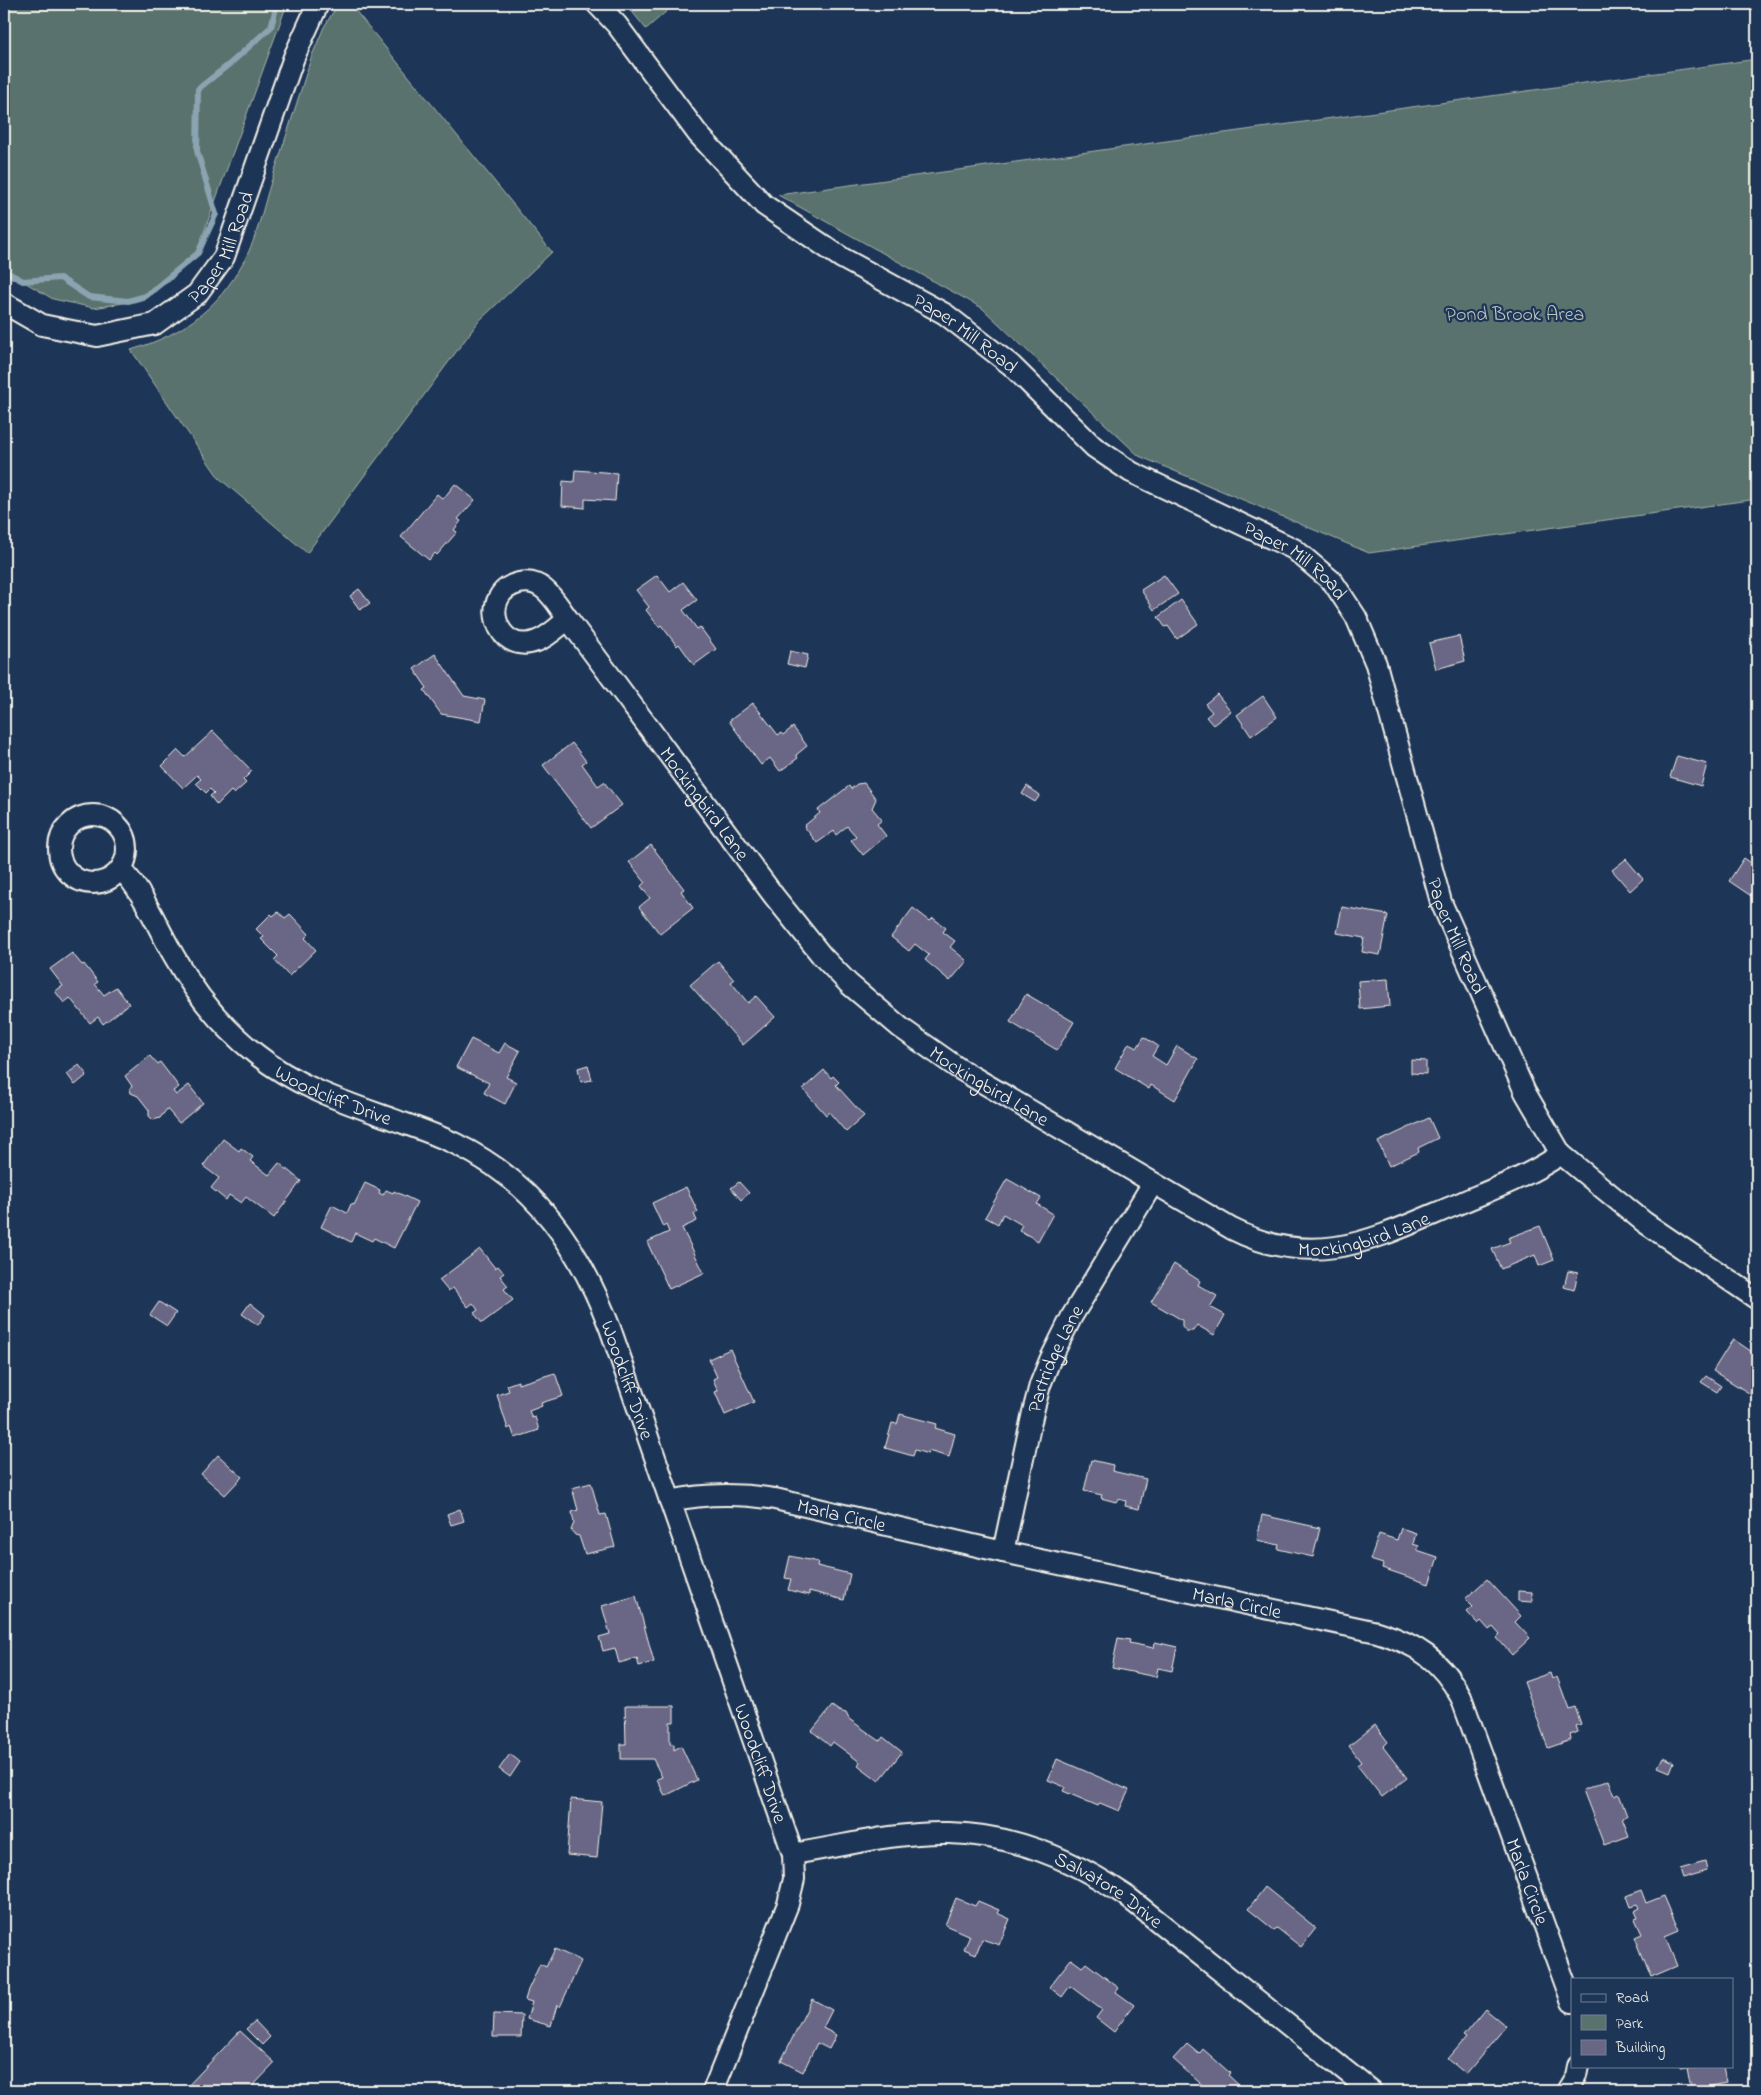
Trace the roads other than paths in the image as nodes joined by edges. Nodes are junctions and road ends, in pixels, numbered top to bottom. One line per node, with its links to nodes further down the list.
1 (318, 4): 3 (street, Paper Mill Road)
2 (597, 4): 6 (street, Paper Mill Road)
3 (4, 302)
4 (568, 619): 7 (street, Mockingbird Lane)
5 (121, 870): 9 (street, Woodcliff Drive)
6 (1561, 1154): 7 (street, Mockingbird Lane); 8 (street, Paper Mill Road)
7 (1153, 1184): 10 (street, Partridge Lane)
8 (1757, 1299)
9 (670, 1501): 10 (street, Marla Circle); 11 (street, Woodcliff Drive)
10 (1003, 1552): 12 (street, Marla Circle)
11 (792, 1854): 14 (street, Woodcliff Drive); 15 (street, Salvatore Drive)
12 (1571, 1999)
13 (1578, 2068): 16 (street)
14 (713, 2091)
15 (1371, 2091)
16 (1567, 2091)

